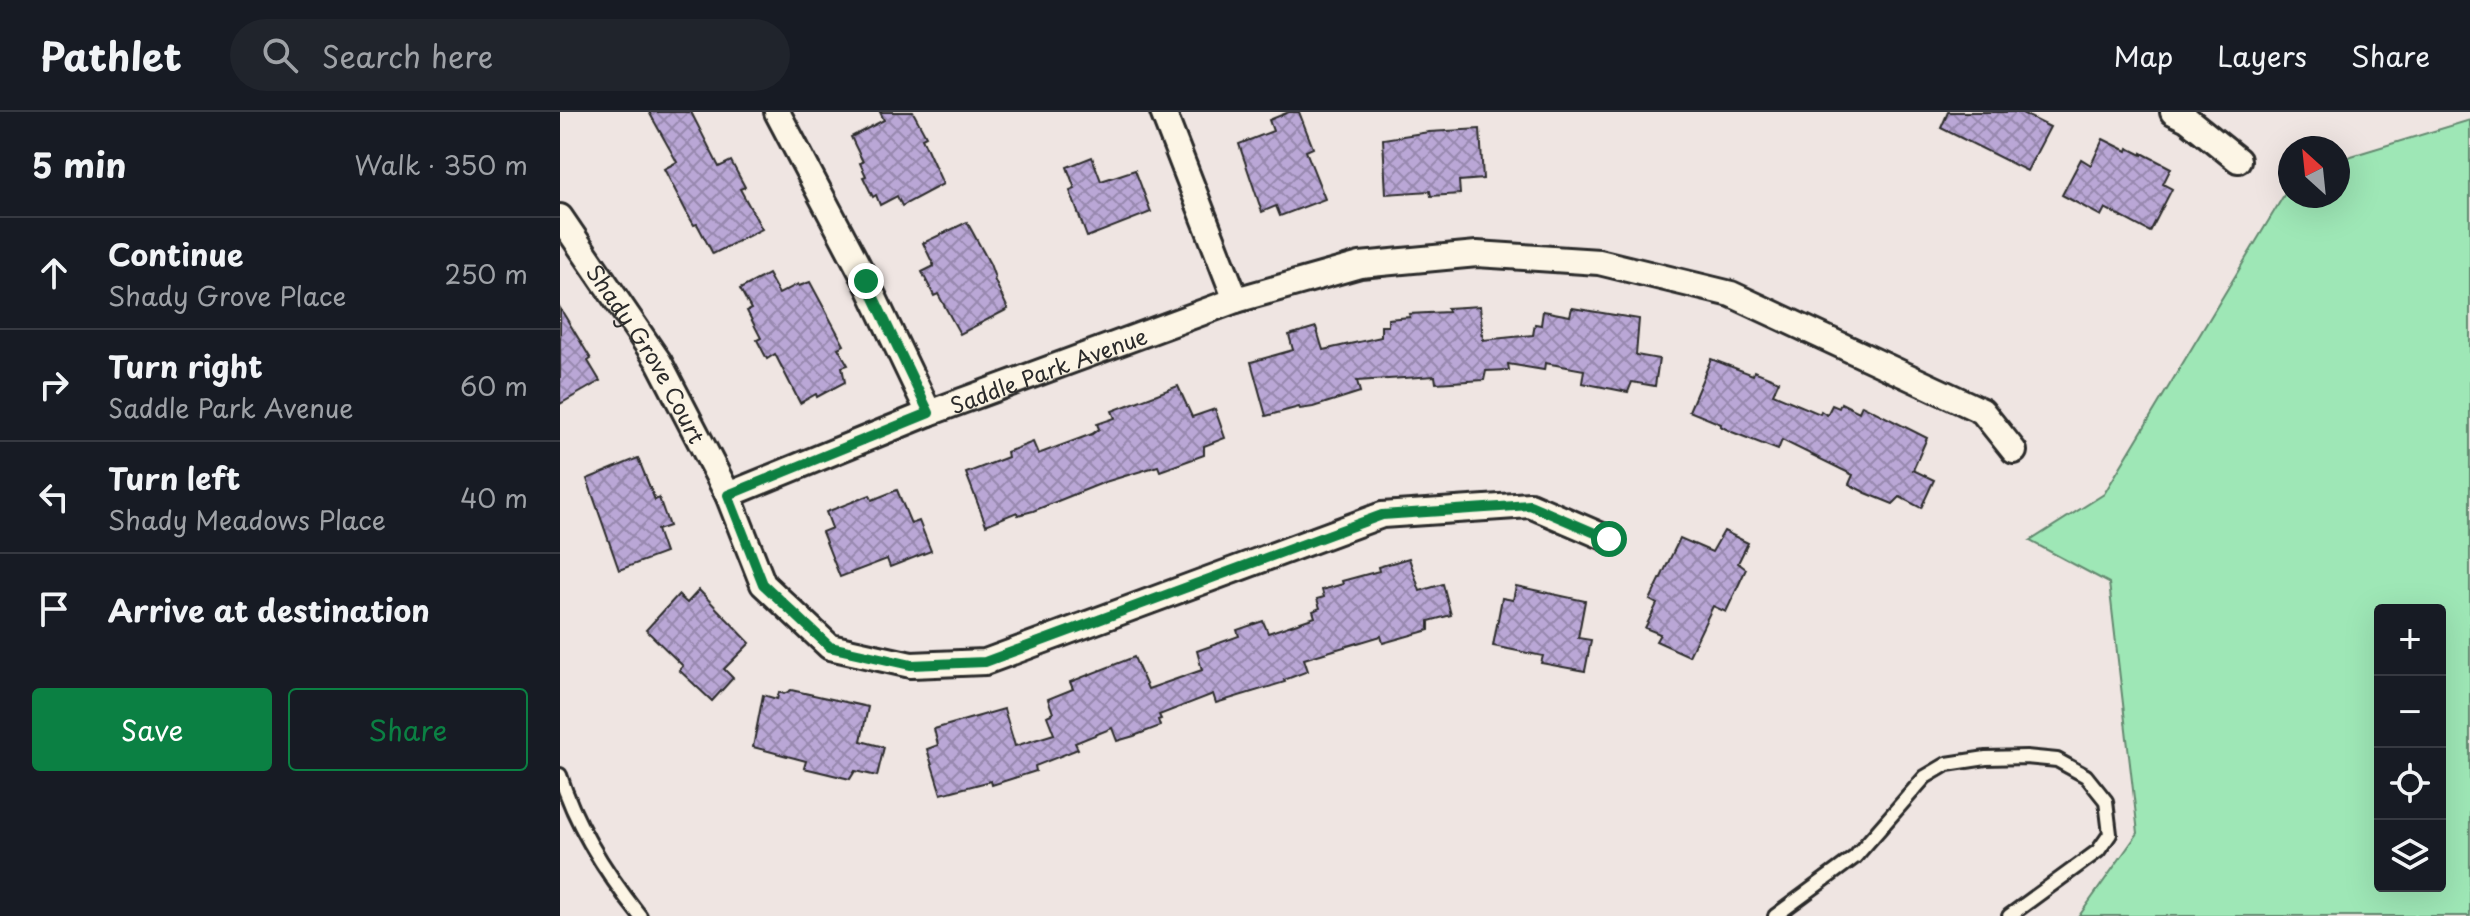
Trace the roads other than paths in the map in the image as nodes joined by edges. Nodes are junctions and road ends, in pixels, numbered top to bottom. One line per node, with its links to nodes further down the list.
1 (777, 112): 7 (street)
2 (1163, 112): 6 (street)
3 (2173, 112): 4 (street)
4 (2238, 160)
5 (560, 217): 9 (street, Shady Grove Court)
6 (1236, 300): 7 (street, Saddle Park Avenue); 8 (street, Saddle Park Avenue)
7 (929, 413): 9 (street, Saddle Park Avenue)
8 (2014, 451)
9 (728, 495): 10 (street, Shady Grove Court)
10 (1609, 539)
11 (560, 775): 12 (lane)
12 (640, 916)
13 (1775, 916): 14 (lane)
14 (2009, 916)

